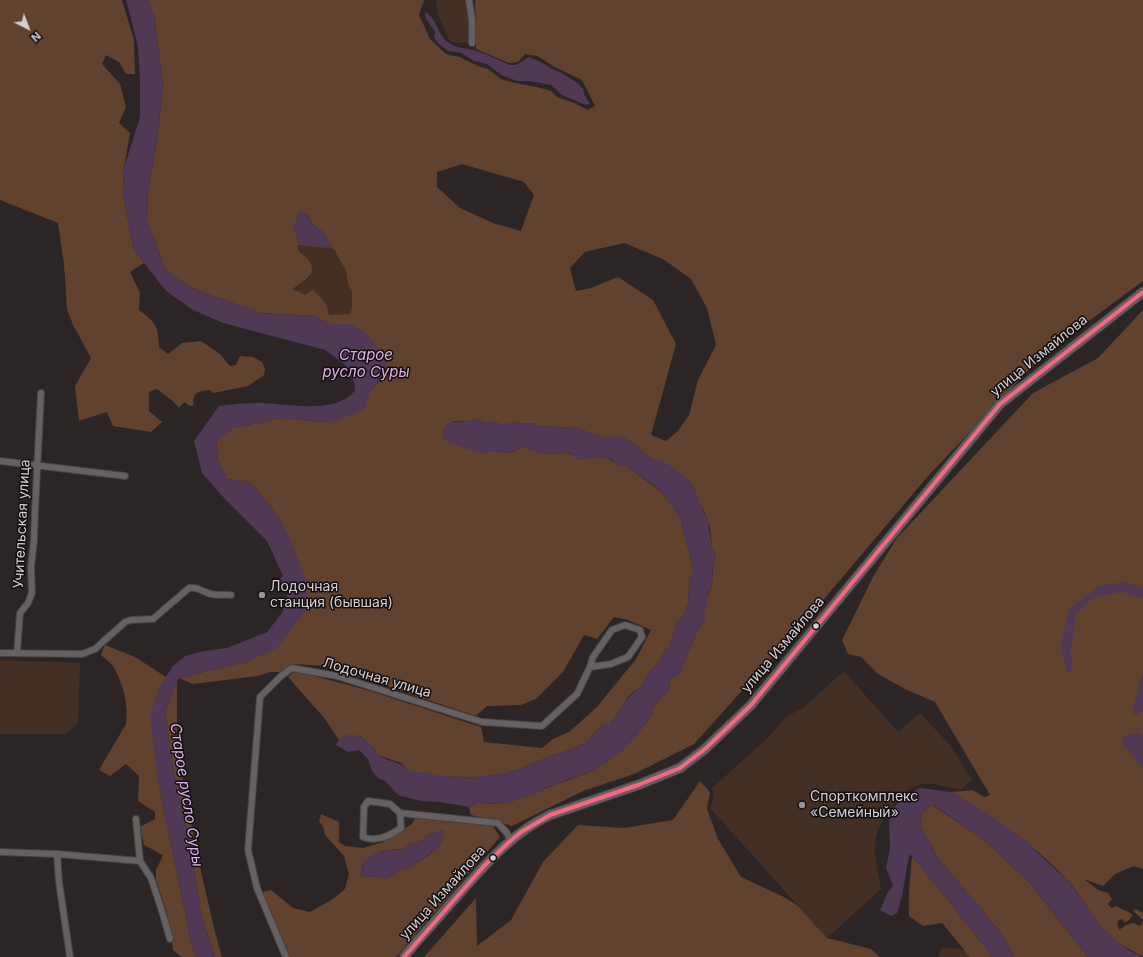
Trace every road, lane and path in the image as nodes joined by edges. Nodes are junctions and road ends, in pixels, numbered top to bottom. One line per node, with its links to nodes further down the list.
1 (470, 0): 2 (street)
2 (472, 43)
3 (1143, 292): 14 (main road, улица Измайлова)
4 (41, 394): 6 (street, Учительская улица)
5 (0, 461): 6 (street)
6 (38, 465): 7 (street); 10 (street, Учительская улица)
7 (125, 476)
8 (231, 595): 10 (street)
9 (0, 653): 10 (street)
10 (17, 653)
11 (590, 667): 11 (street, Лодочная улица); 20 (street, Лодочная улица)
12 (400, 813): 12 (street); 14 (street)
13 (136, 819): 17 (street)
14 (511, 841): 21 (main road, улица Измайлова)
15 (0, 852): 16 (street)
16 (57, 854): 17 (street); 19 (street)
17 (140, 862): 18 (street)
18 (170, 939)
19 (70, 957)
20 (286, 957)
21 (404, 957)

